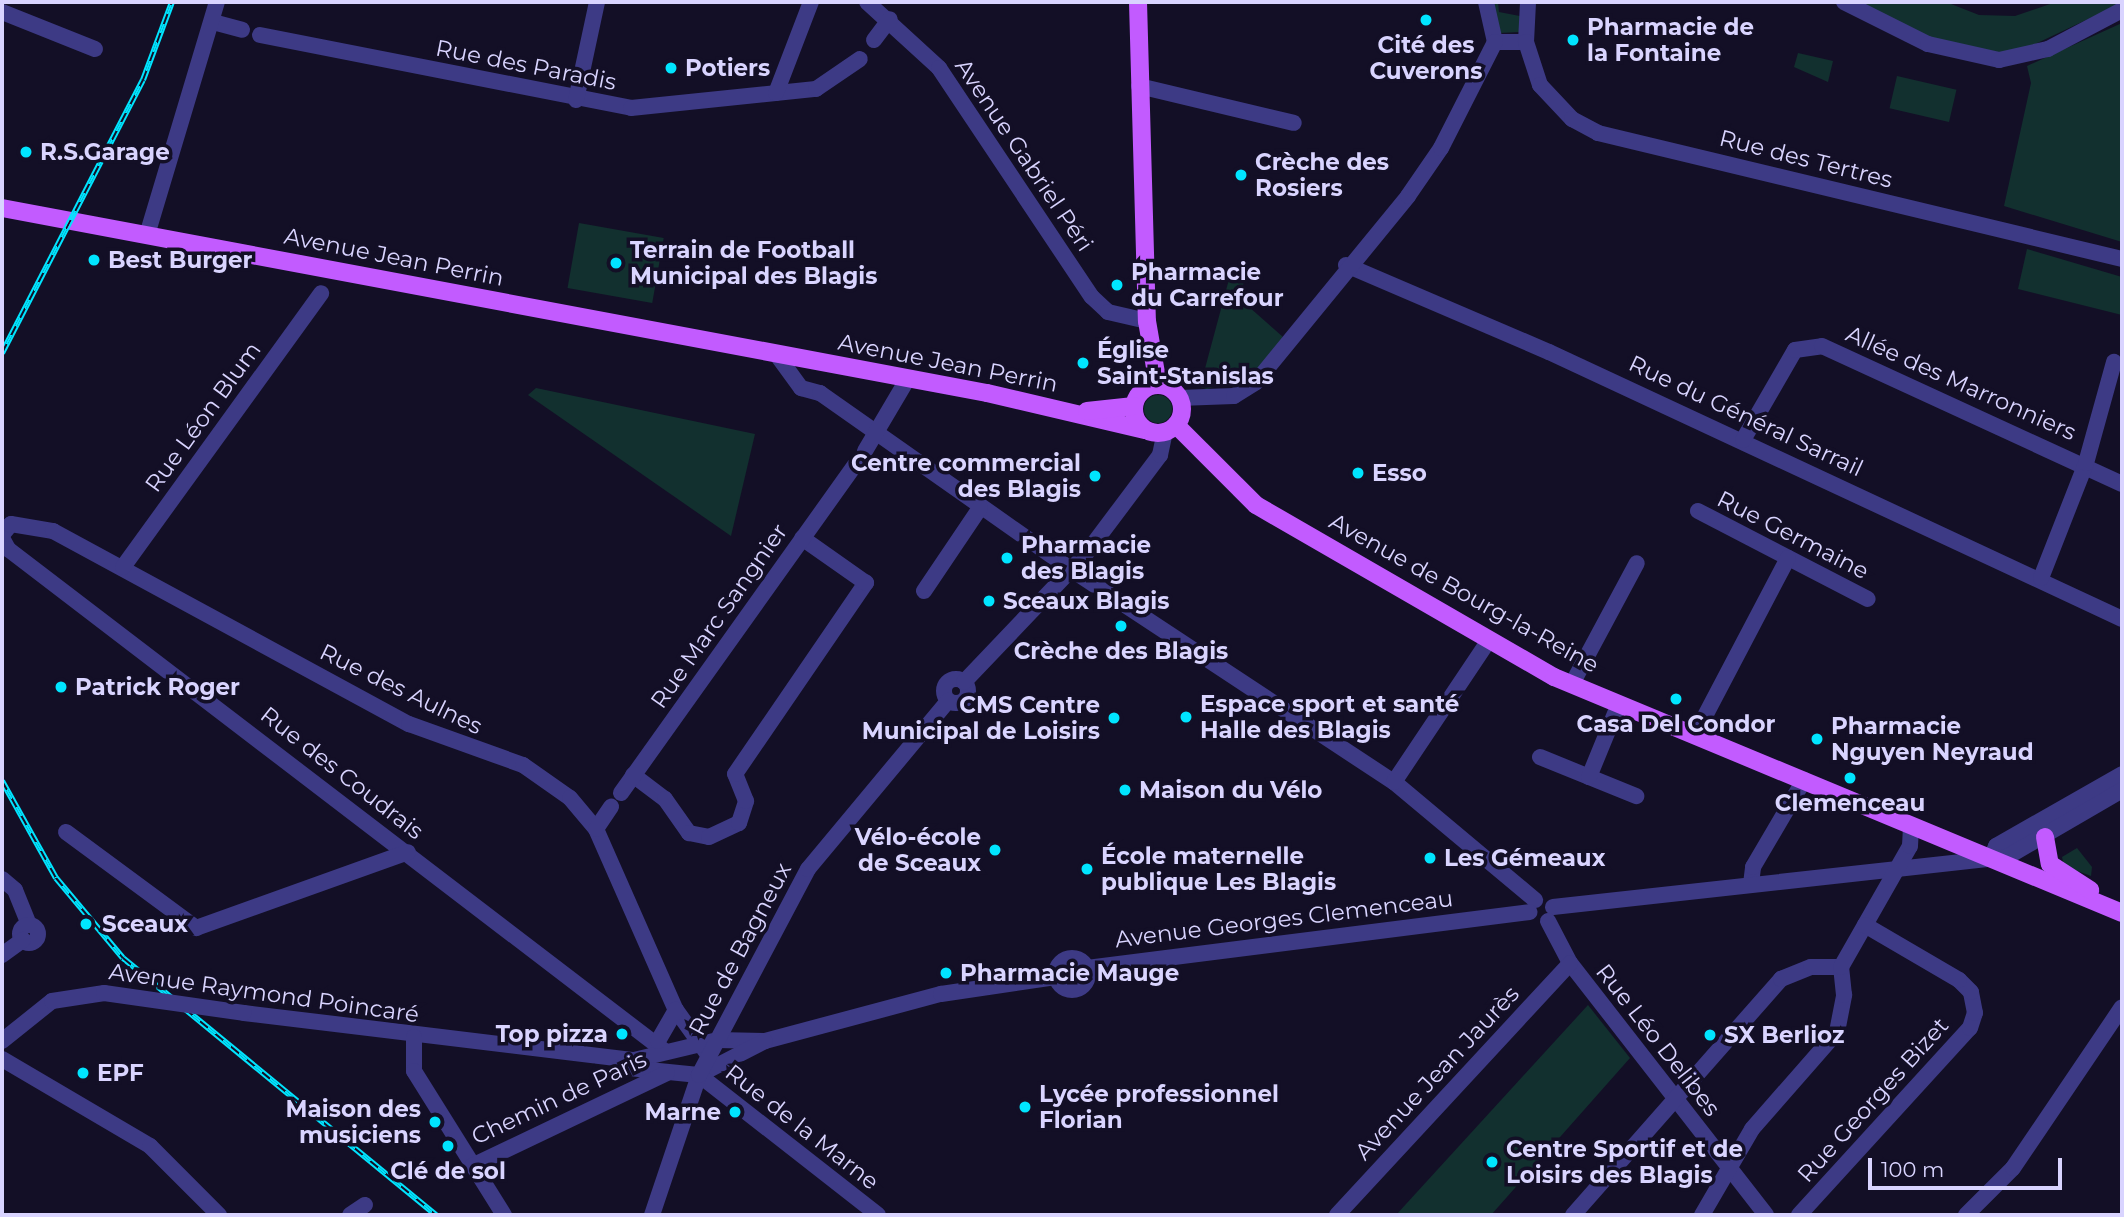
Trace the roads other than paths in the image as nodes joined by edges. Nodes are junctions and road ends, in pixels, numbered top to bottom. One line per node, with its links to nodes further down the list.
1 (217, 2): 12 (street)
2 (597, 2): 22 (street)
3 (811, 2): 21 (street)
4 (867, 2): 11 (street, Avenue Gabriel Péri)
5 (1138, 2): 20 (main road)
6 (1486, 2): 16 (street)
7 (1528, 2): 17 (street)
8 (1844, 2): 9 (street)
9 (2122, 10)
10 (2, 12): 18 (street)
11 (890, 19): 15 (street); 29 (street, Avenue Gabriel Péri)
12 (213, 22): 13 (street); 25 (street)
13 (242, 30)
14 (260, 35): 22 (street, Rue des Paradis)
15 (874, 40)
16 (1495, 42): 17 (street); 27 (street)
17 (1525, 42): 26 (street, Rue des Tertres)
18 (95, 49)
19 (860, 59): 21 (street, Rue des Paradis)
20 (1139, 86): 23 (street); 29 (main road)
21 (776, 93): 22 (street, Rue des Paradis)
22 (576, 100)
23 (1294, 123)
24 (2, 208): 25 (main road, Avenue Jean Perrin)
25 (147, 235): 30 (main road, Avenue Jean Perrin)
26 (2122, 259)
27 (1346, 265): 34 (street); 40 (street, Rue du Général Sarrail)
28 (321, 293): 51 (street, Rue Léon Blum)
29 (1147, 321): 33 (main road)
30 (777, 355): 32 (main road, Avenue Jean Perrin); 39 (street)
31 (2114, 362): 42 (street)
32 (907, 380): 36 (main road, Avenue Jean Perrin); 39 (street)
33 (1158, 386): 34 (main road); 35 (main road)
34 (1179, 398): 37 (main road)
35 (1134, 406): 36 (main road, Avenue Jean Perrin); 38 (main road)
36 (1069, 410): 38 (main road, Avenue Jean Perrin)
37 (1171, 428): 38 (main road); 52 (street, Rue de Bagneux); 57 (main road, Avenue de Bourg-la-Reine)
38 (1145, 430)
39 (876, 436): 41 (street); 45 (street)
40 (1743, 440): 42 (street, Allée des Marronniers); 53 (street, Rue du Général Sarrail)
41 (864, 451)
42 (2086, 463): 44 (street, Allée des Marronniers); 53 (street)
43 (855, 465): 48 (street, Rue Marc Sangnier)
44 (2122, 484)
45 (980, 508): 52 (street); 54 (street)
46 (1698, 511): 49 (street, Rue Germaine)
47 (2, 537): 51 (street, Rue des Aulnes); 75 (street, Rue des Coudrais)
48 (802, 538): 62 (street, Rue Marc Sangnier); 62 (street)
49 (1788, 558): 55 (street, Rue Germaine); 60 (street)
50 (1637, 563): 58 (street)
51 (123, 567): 72 (street, Rue des Aulnes)
52 (1069, 568): 66 (street); 91 (street, Rue de Bagneux)
53 (2040, 578): 56 (street, Rue du Général Sarrail)
54 (924, 591)
55 (1867, 599)
56 (2122, 619)
57 (1489, 640): 58 (main road, Avenue de Bourg-la-Reine); 66 (street)
58 (1572, 684): 59 (main road, Avenue de Bourg-la-Reine)
59 (1619, 704): 60 (main road, Avenue de Bourg-la-Reine); 64 (street)
60 (1695, 736): 65 (main road, Avenue de Bourg-la-Reine)
61 (1540, 757): 64 (street)
62 (633, 775): 68 (street, Rue Marc Sangnier)
63 (2122, 775): 76 (street)
64 (1589, 777): 69 (street)
65 (1804, 780): 71 (main road, Avenue de Bourg-la-Reine); 79 (street)
66 (1394, 782): 80 (street)
67 (2122, 790): 74 (street)
68 (621, 793)
69 (1636, 796)
70 (611, 807): 72 (street)
71 (1911, 825): 76 (main road, Avenue de Bourg-la-Reine); 77 (street)
72 (596, 829): 90 (street, Rue des Aulnes)
73 (66, 832): 75 (street)
74 (2045, 837): 76 (street); 81 (main road)
75 (408, 852): 97 (street, Rue des Coudrais)
76 (1991, 858): 77 (street); 81 (main road, Avenue de Bourg-la-Reine)
77 (1898, 868): 79 (street); 83 (street)
78 (2, 879): 84 (street)
79 (1751, 884): 82 (street)
80 (1532, 906): 82 (street); 87 (street, Avenue Georges Clemenceau)
81 (2115, 910)
82 (1551, 914): 85 (street, Rue Léo Delibes)
83 (1865, 925): 86 (street); 116 (street, Rue Georges Bizet)
84 (2, 955)
85 (1570, 963): 103 (street, Rue Léo Delibes); 112 (street, Avenue Jean Jaurès)
86 (1841, 967): 103 (street); 105 (street)
87 (1087, 968): 88 (street); 88 (street)
88 (1056, 977): 95 (street)
89 (2122, 1007): 117 (street)
90 (676, 1010): 96 (street, Rue des Aulnes); 97 (street)
91 (727, 1019): 93 (street); 96 (street, Rue de Bagneux)
92 (414, 1037): 94 (street, Avenue Raymond Poincaré, bridge); 98 (street, Avenue Raymond Poincaré); 104 (street)
93 (739, 1040): 95 (street); 96 (street)
94 (2, 1041)
95 (765, 1041): 101 (street)
96 (709, 1046): 97 (street); 101 (street, Rue de Bagneux)
97 (668, 1047): 98 (street, Avenue Raymond Poincaré); 100 (street)
98 (535, 1051): 102 (street, Avenue Raymond Poincaré)
99 (2, 1059): 107 (street)
100 (674, 1073): 101 (street); 102 (street, Chemin de Paris)
101 (699, 1075): 110 (street, Rue de Bagneux); 111 (street, Rue de la Marne)
102 (647, 1077): 104 (street, Chemin de Paris)
103 (1672, 1097): 105 (street, Rue Léo Delibes); 113 (street)
104 (472, 1166): 109 (street)
105 (1730, 1169): 114 (street); 115 (street, Rue Léo Delibes)
106 (365, 1205): 108 (street)
107 (219, 1215)
108 (351, 1215)
109 (504, 1215)
110 (652, 1215)
111 (878, 1215)
112 (1337, 1215)
113 (1573, 1215)
114 (1702, 1215)
115 (1766, 1215)
116 (1798, 1215)
117 (1966, 1215)

